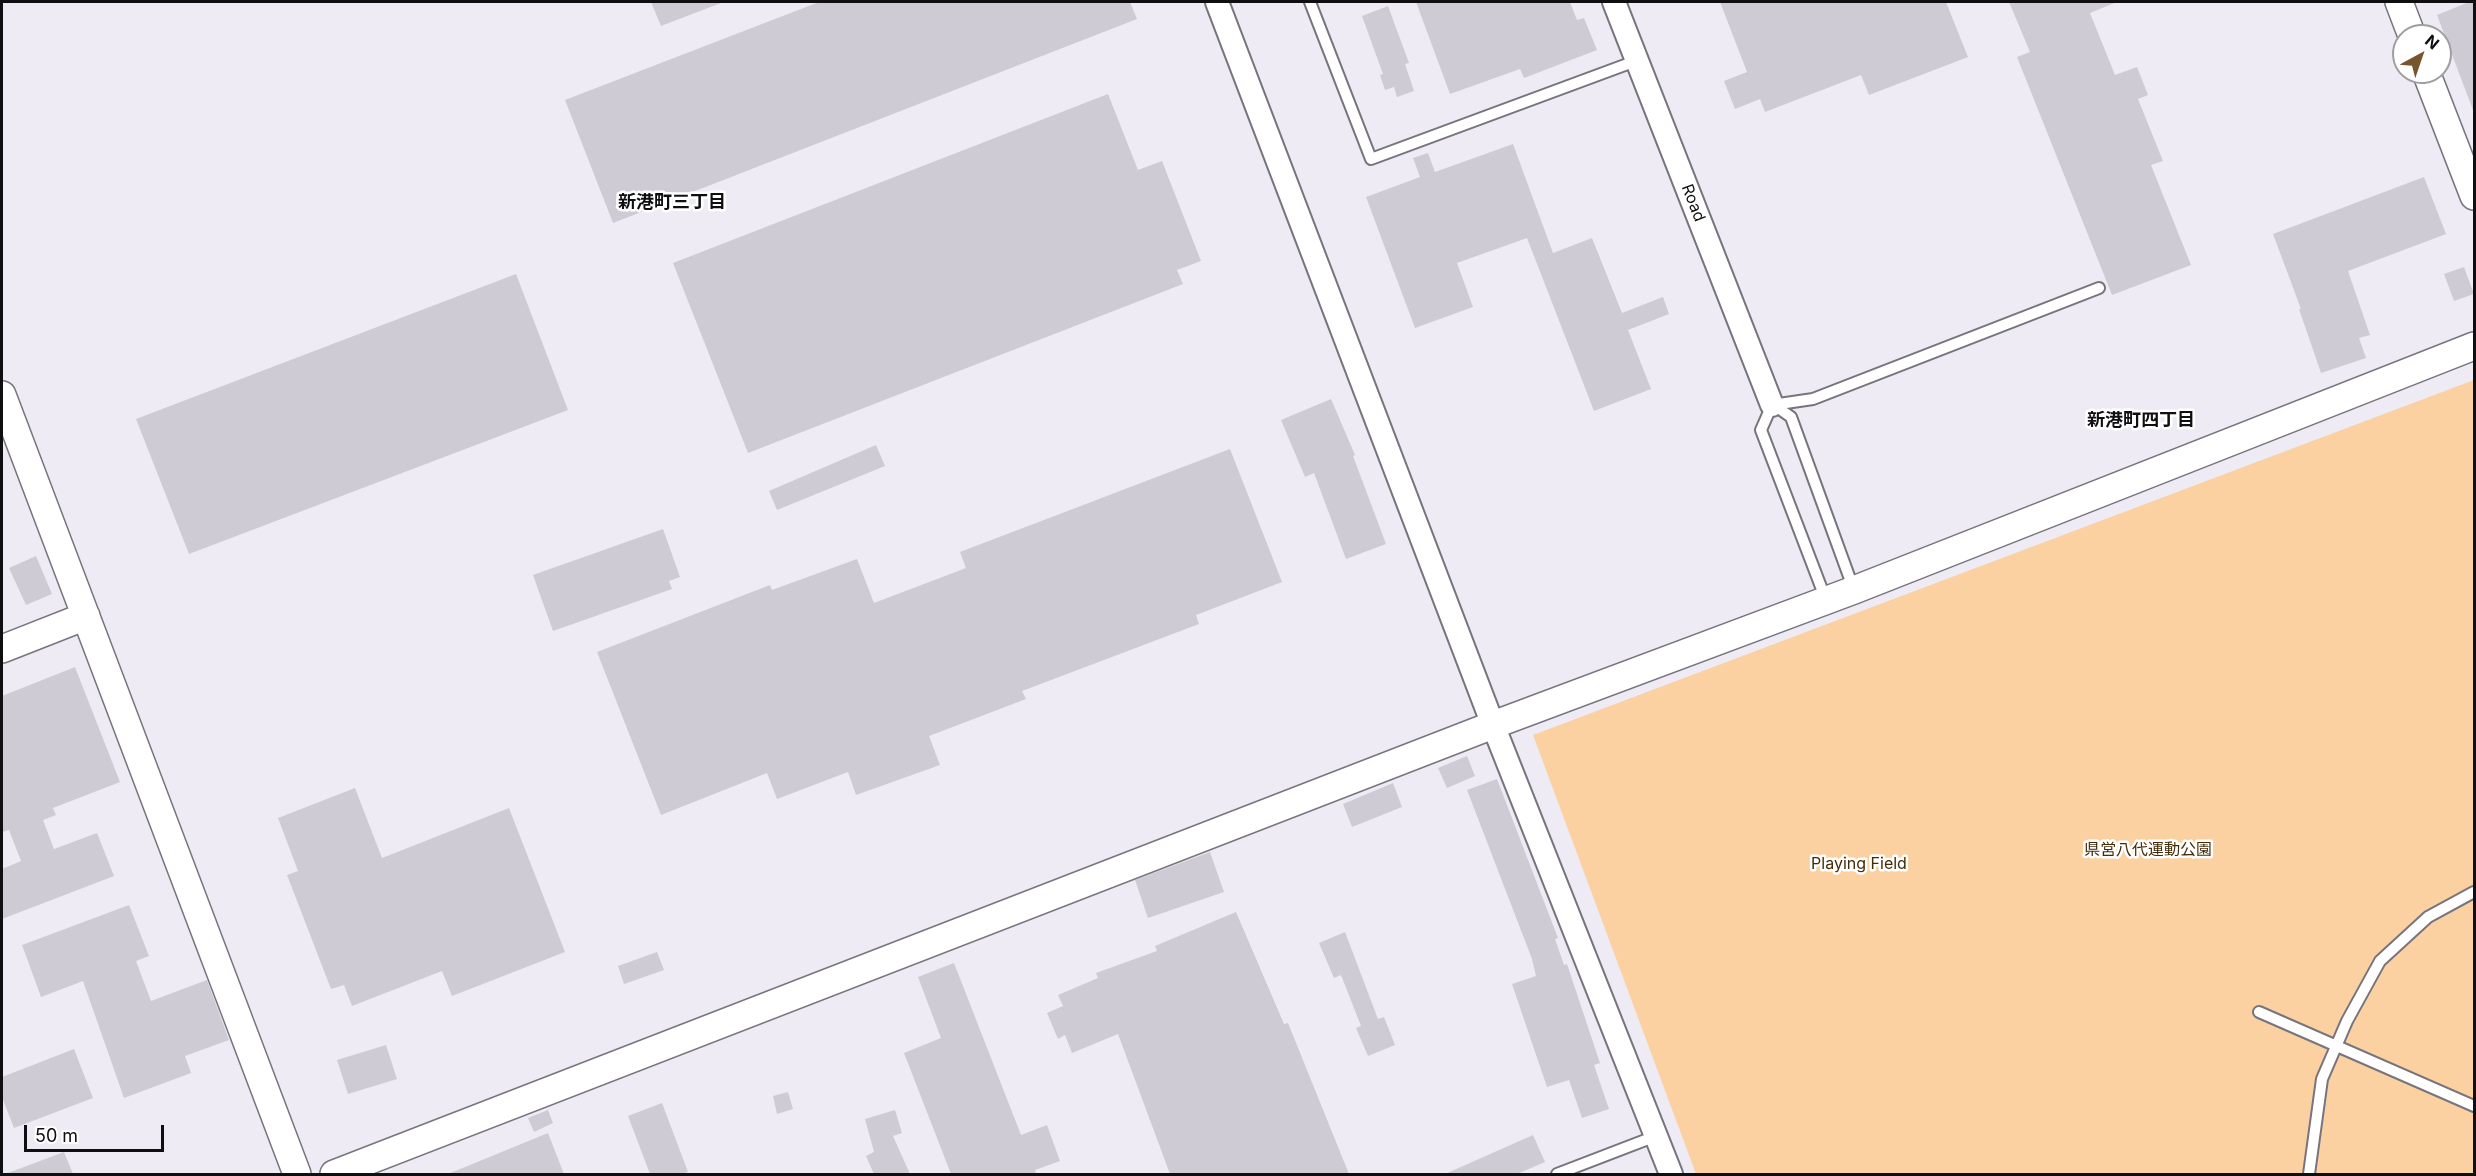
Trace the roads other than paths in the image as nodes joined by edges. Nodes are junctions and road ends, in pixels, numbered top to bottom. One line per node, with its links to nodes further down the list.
1 (1217, 2): 17 (street)
2 (1310, 2): 6 (lane)
3 (1612, 2): 6 (lane); 12 (street, Road)
4 (2399, 2): 5 (street)
5 (2407, 24)
6 (1633, 62): 12 (lane)
7 (2431, 84): 8 (street)
8 (2475, 196)
9 (2099, 288): 12 (lane)
10 (2475, 346): 13 (street)
11 (2, 395): 15 (street)
12 (1772, 405): 13 (lane); 14 (lane)
13 (1854, 590): 14 (street)
14 (1826, 600): 17 (street)
15 (86, 616): 16 (street); 23 (street)
16 (2, 649)
17 (1493, 725): 22 (street); 24 (street)
18 (2475, 892): 20 (lane)
19 (2259, 1012): 20 (lane)
20 (2336, 1046): 21 (lane); 27 (lane)
21 (2475, 1106)
22 (1656, 1136): 25 (lane); 26 (street)
23 (297, 1174)
24 (333, 1174)
25 (1557, 1174)
26 (1671, 1174)
27 (2309, 1174)

